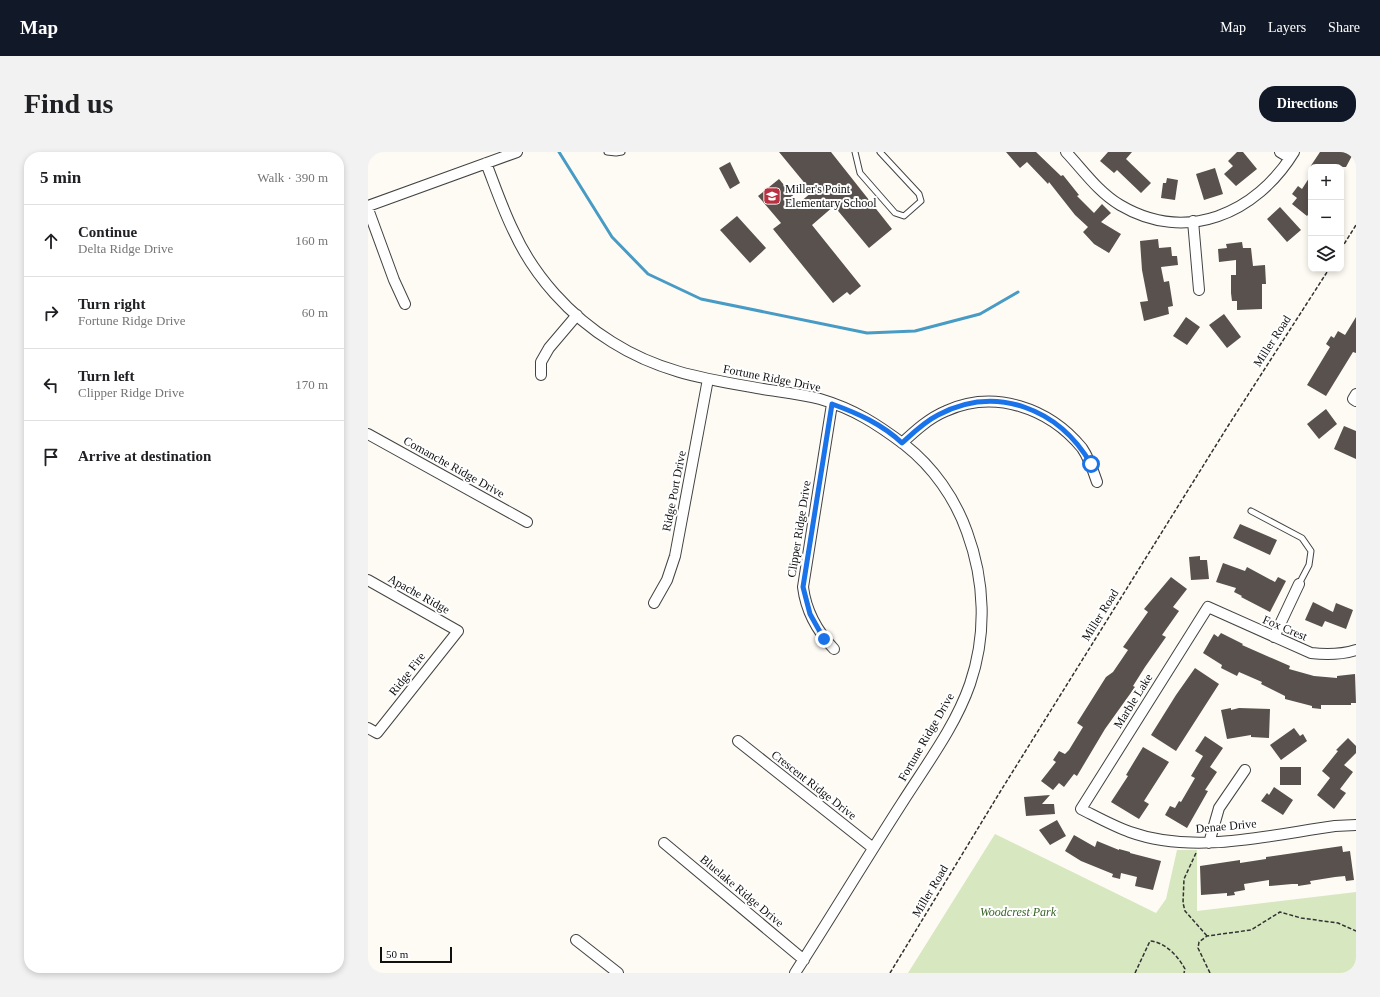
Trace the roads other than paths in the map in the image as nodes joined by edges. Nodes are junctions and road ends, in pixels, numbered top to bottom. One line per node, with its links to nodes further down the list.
1 (516, 152): 9 (street)
2 (606, 152): 3 (lane)
3 (622, 152)
4 (855, 152): 5 (lane)
5 (880, 152)
6 (1066, 152): 11 (street)
7 (1280, 152): 8 (street)
8 (1292, 155): 11 (street)
9 (486, 163): 10 (street); 14 (street, Fortune Ridge Drive)
10 (368, 208): 13 (street)
11 (1192, 221): 12 (street)
12 (1199, 290)
13 (405, 304)
14 (577, 315): 15 (street); 16 (street, Fortune Ridge Drive)
15 (541, 375)
16 (708, 379): 17 (street, Fortune Ridge Drive); 25 (street, Ridge Port Drive)
17 (832, 404): 19 (street, Fortune Ridge Drive); 29 (street, Clipper Ridge Drive)
18 (368, 434): 22 (street, Comanche Ridge Drive)
19 (902, 443): 20 (street); 38 (street, Fortune Ridge Drive)
20 (1097, 482)
21 (1251, 511): 24 (lane)
22 (527, 522)
23 (368, 580): 27 (street, Apache Ridge)
24 (1299, 584): 28 (street)
25 (654, 603)
26 (1208, 607): 28 (street, Fox Crest); 34 (street, Marble Lake)
27 (458, 631): 31 (street, Ridge Fire)
28 (1274, 638): 30 (street, Fox Crest)
29 (834, 649)
30 (1356, 650)
31 (372, 730)
32 (738, 741): 38 (street, Crescent Ridge Drive)
33 (1245, 770): 37 (street)
34 (1081, 809): 37 (street, Denae Drive)
35 (1356, 826): 37 (street, Denae Drive)
36 (664, 843): 40 (street, Bluelake Ridge Drive)
37 (1209, 843)
38 (873, 848): 40 (street, Fortune Ridge Drive)
39 (576, 940): 41 (street)
40 (804, 960): 42 (street, Fortune Ridge Drive)
41 (618, 973)
42 (795, 973)

